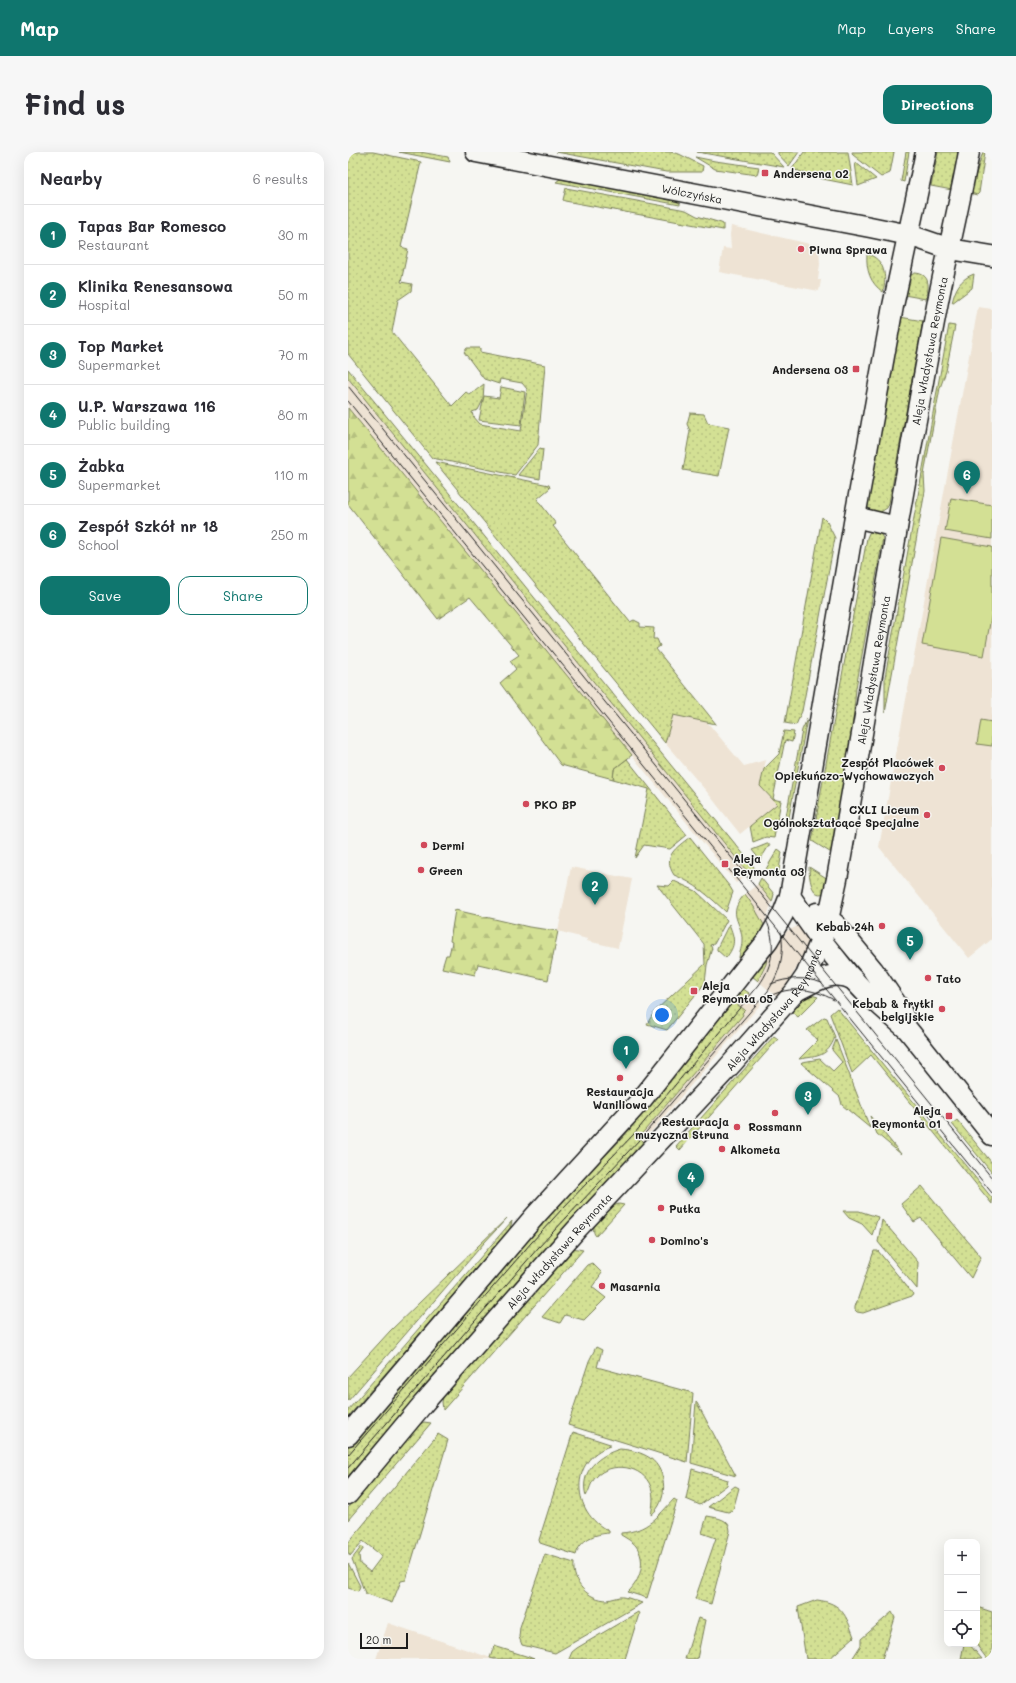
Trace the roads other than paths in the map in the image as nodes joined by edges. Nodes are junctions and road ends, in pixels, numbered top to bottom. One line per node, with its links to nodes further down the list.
1 (476, 152): 4 (main road, Wólczyńska)
2 (926, 152): 4 (main road)
3 (969, 152): 5 (main road, Aleja Władysława Reymonta)
4 (909, 234): 5 (main road, Wólczyńska); 7 (main road)
5 (950, 249): 6 (main road, Wólczyńska); 8 (main road, Aleja Władysława Reymonta)
6 (992, 256)
7 (855, 517): 8 (main road); 9 (main road)
8 (897, 527): 10 (main road, Aleja Władysława Reymonta)
9 (790, 896): 10 (main road); 11 (main road); 16 (main road)
10 (828, 920): 11 (main road, Aleja Władysława Reymonta); 14 (main road)
11 (821, 940): 12 (main road); 13 (main road, Aleja Władysława Reymonta)
12 (854, 980): 13 (main road); 14 (main road)
13 (795, 992): 17 (main road, Aleja Władysława Reymonta)
14 (908, 1030): 15 (main road)
15 (992, 1135)
16 (348, 1435)
17 (348, 1494)

